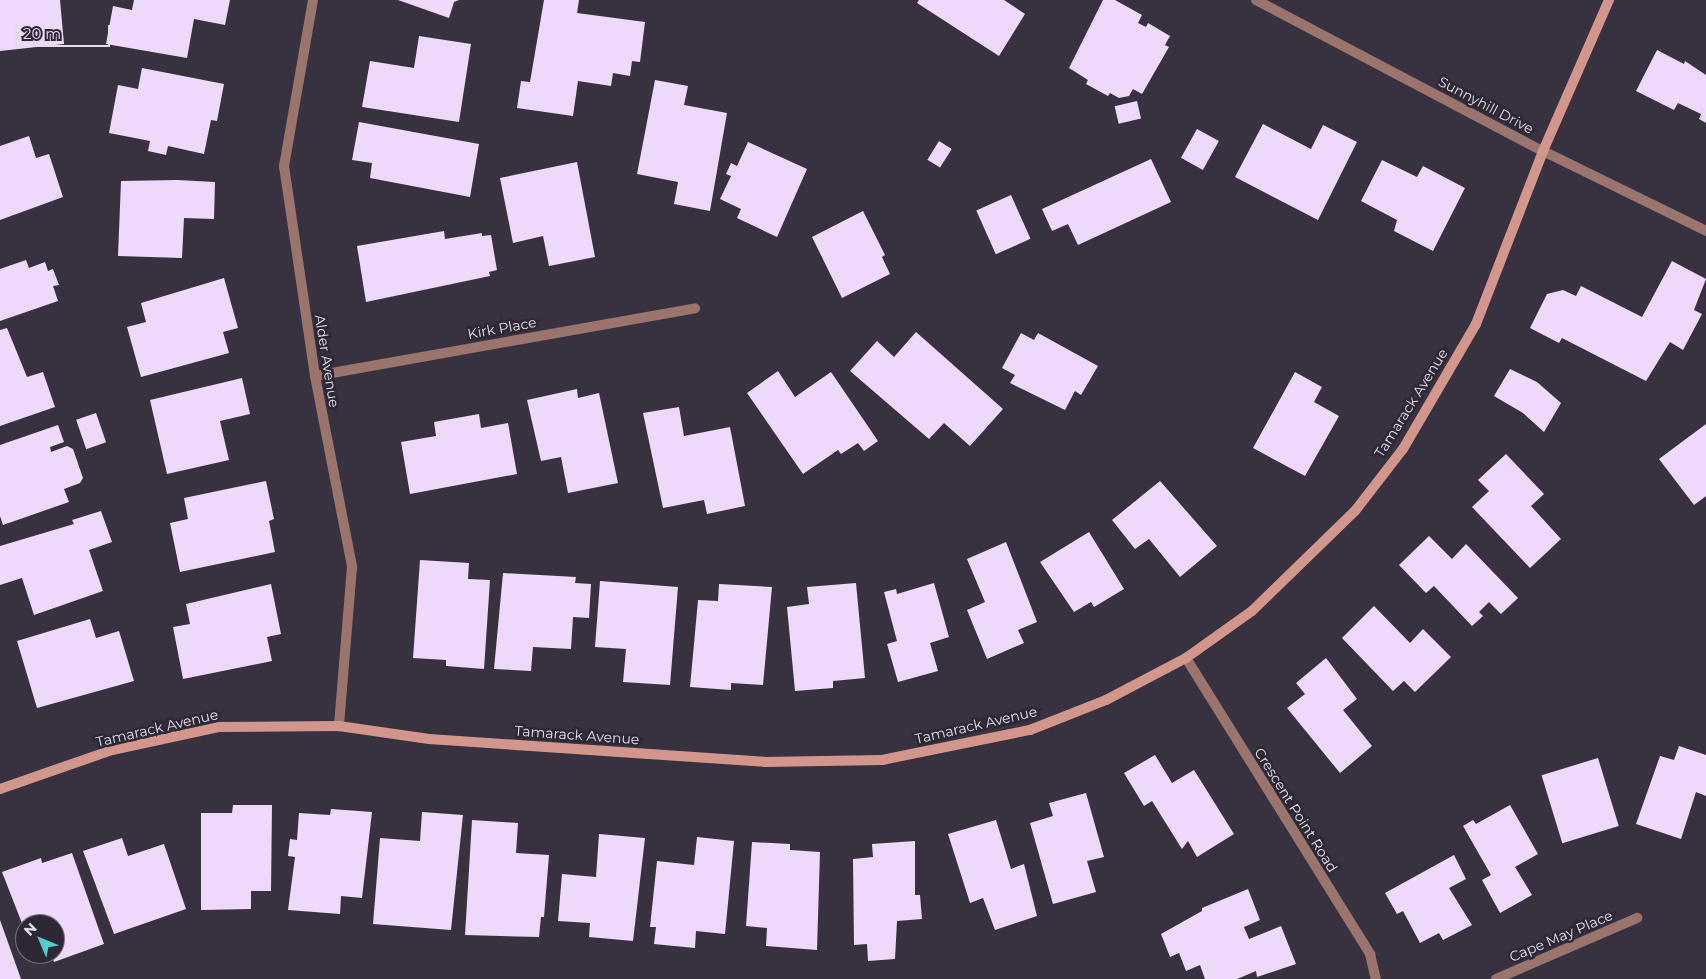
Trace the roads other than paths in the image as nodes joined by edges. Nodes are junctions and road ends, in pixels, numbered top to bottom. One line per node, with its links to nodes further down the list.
1 (313, 0): 7 (street, Alder Avenue)
2 (1256, 0): 4 (street, Sunnyhill Drive)
3 (1609, 0): 4 (main road, Tamarack Avenue)
4 (1543, 151): 5 (street, Sunnyhill Drive); 8 (main road, Tamarack Avenue)
5 (1706, 231)
6 (694, 308): 7 (street, Kirk Place)
7 (315, 376): 9 (street, Alder Avenue)
8 (1186, 658): 9 (main road, Tamarack Avenue); 12 (street, Crescent Point Road)
9 (339, 726): 10 (main road, Tamarack Avenue)
10 (0, 789)
11 (1637, 918): 13 (street, Cape May Place)
12 (1376, 979)
13 (1496, 979)

